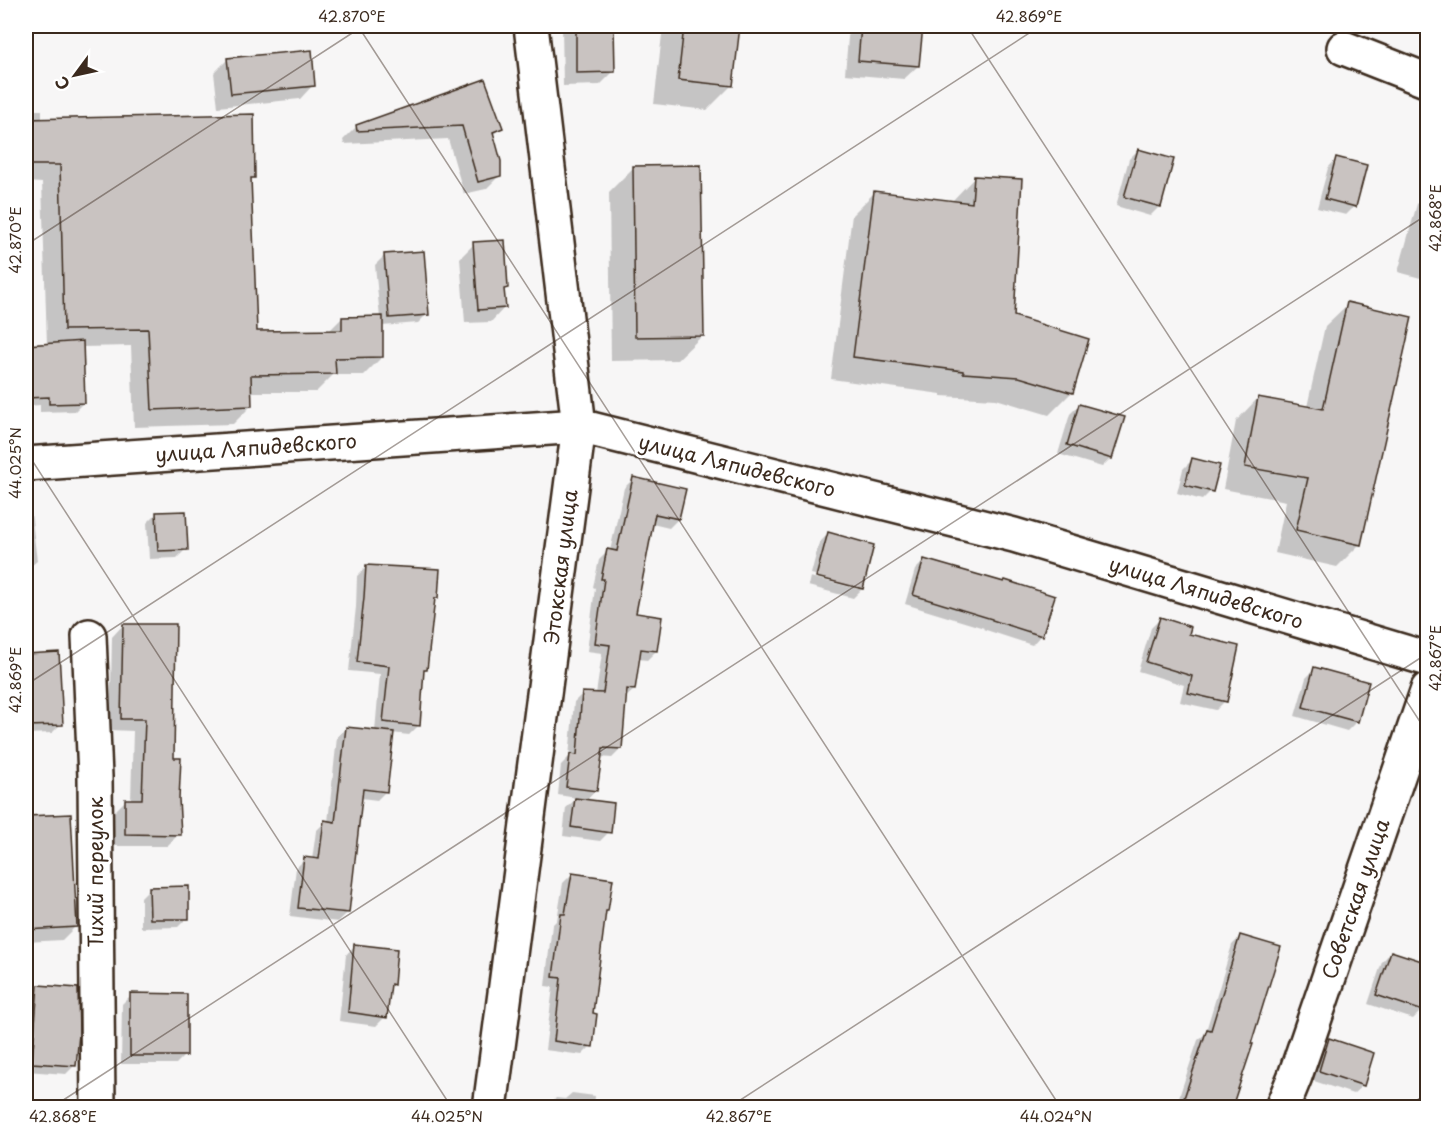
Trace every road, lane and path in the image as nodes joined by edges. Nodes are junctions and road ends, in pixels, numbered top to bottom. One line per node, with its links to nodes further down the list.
1 (531, 26): 4 (street, Этокская улица)
2 (1344, 48): 3 (street)
3 (1428, 81)
4 (579, 426): 5 (street, улица Ляпидевского); 7 (street, улица Ляпидевского); 10 (street, Этокская улица)
5 (26, 464)
6 (89, 636): 9 (street, Тихий переулок)
7 (1428, 659)
8 (1428, 689): 11 (street, Советская улица)
9 (98, 1107)
10 (489, 1107)
11 (1282, 1107)

